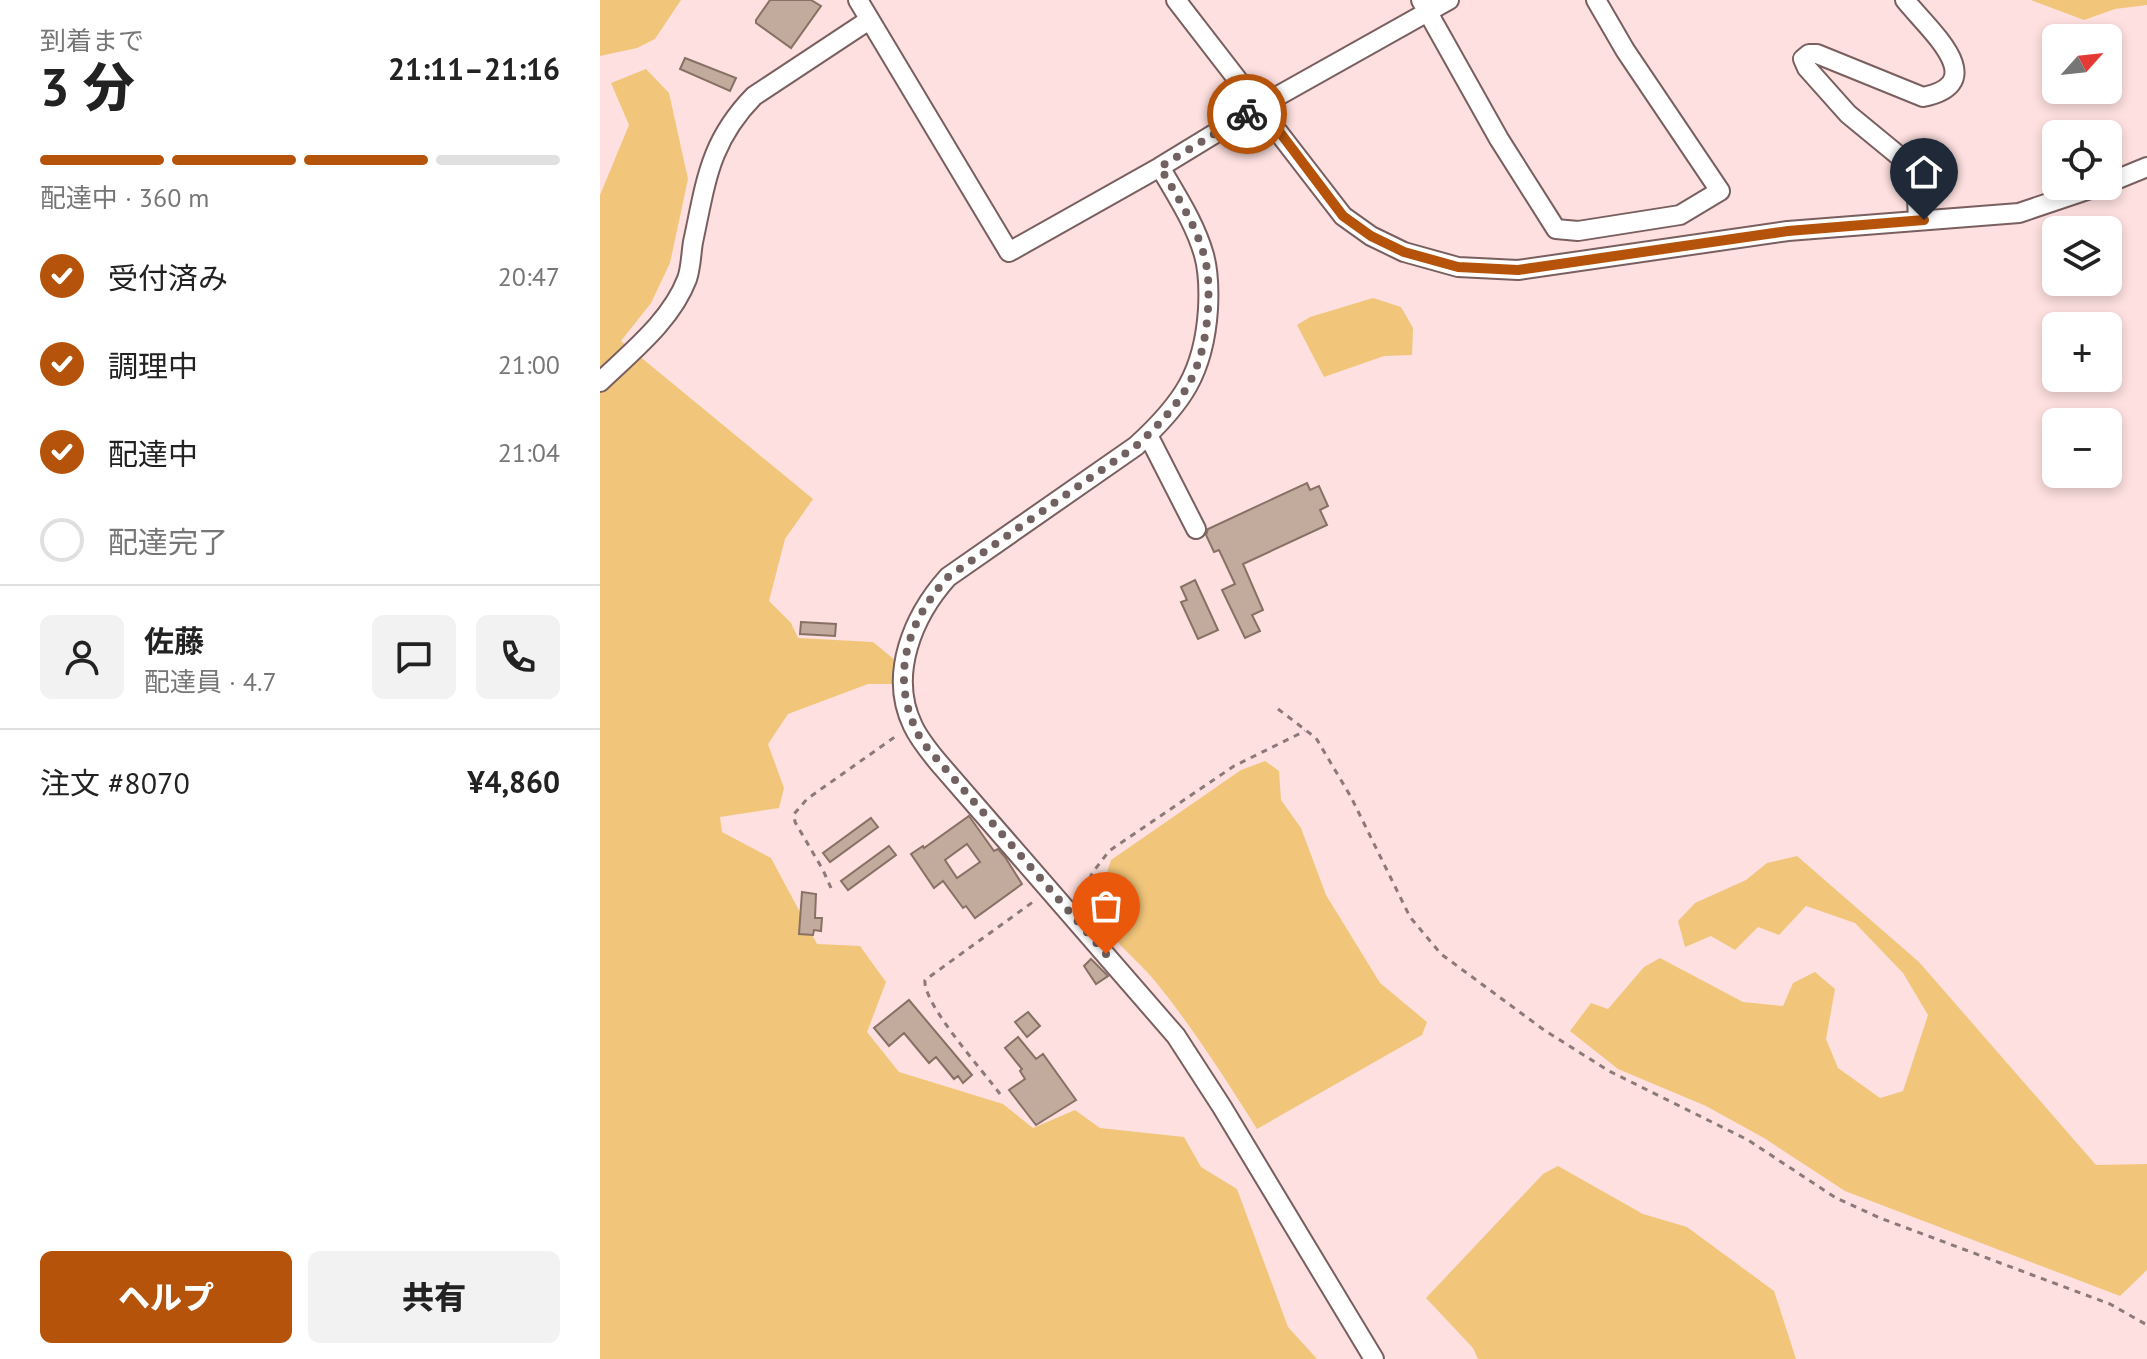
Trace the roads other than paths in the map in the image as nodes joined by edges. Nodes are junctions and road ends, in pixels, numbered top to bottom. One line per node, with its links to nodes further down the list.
1 (858, 0): 7 (street)
2 (1176, 0): 8 (street)
3 (1449, 0): 6 (street)
4 (1596, 0): 6 (street)
5 (1905, 0): 13 (street)
6 (1424, 6): 8 (street)
7 (869, 20): 9 (street); 14 (street)
8 (1260, 106): 9 (street); 13 (street)
9 (1160, 167): 15 (street)
10 (2147, 167): 11 (street)
11 (2122, 177)
12 (2058, 200): 13 (street)
13 (1918, 220)
14 (600, 382)
15 (1148, 435): 16 (street); 17 (street)
16 (1196, 529)
17 (1374, 1359)

